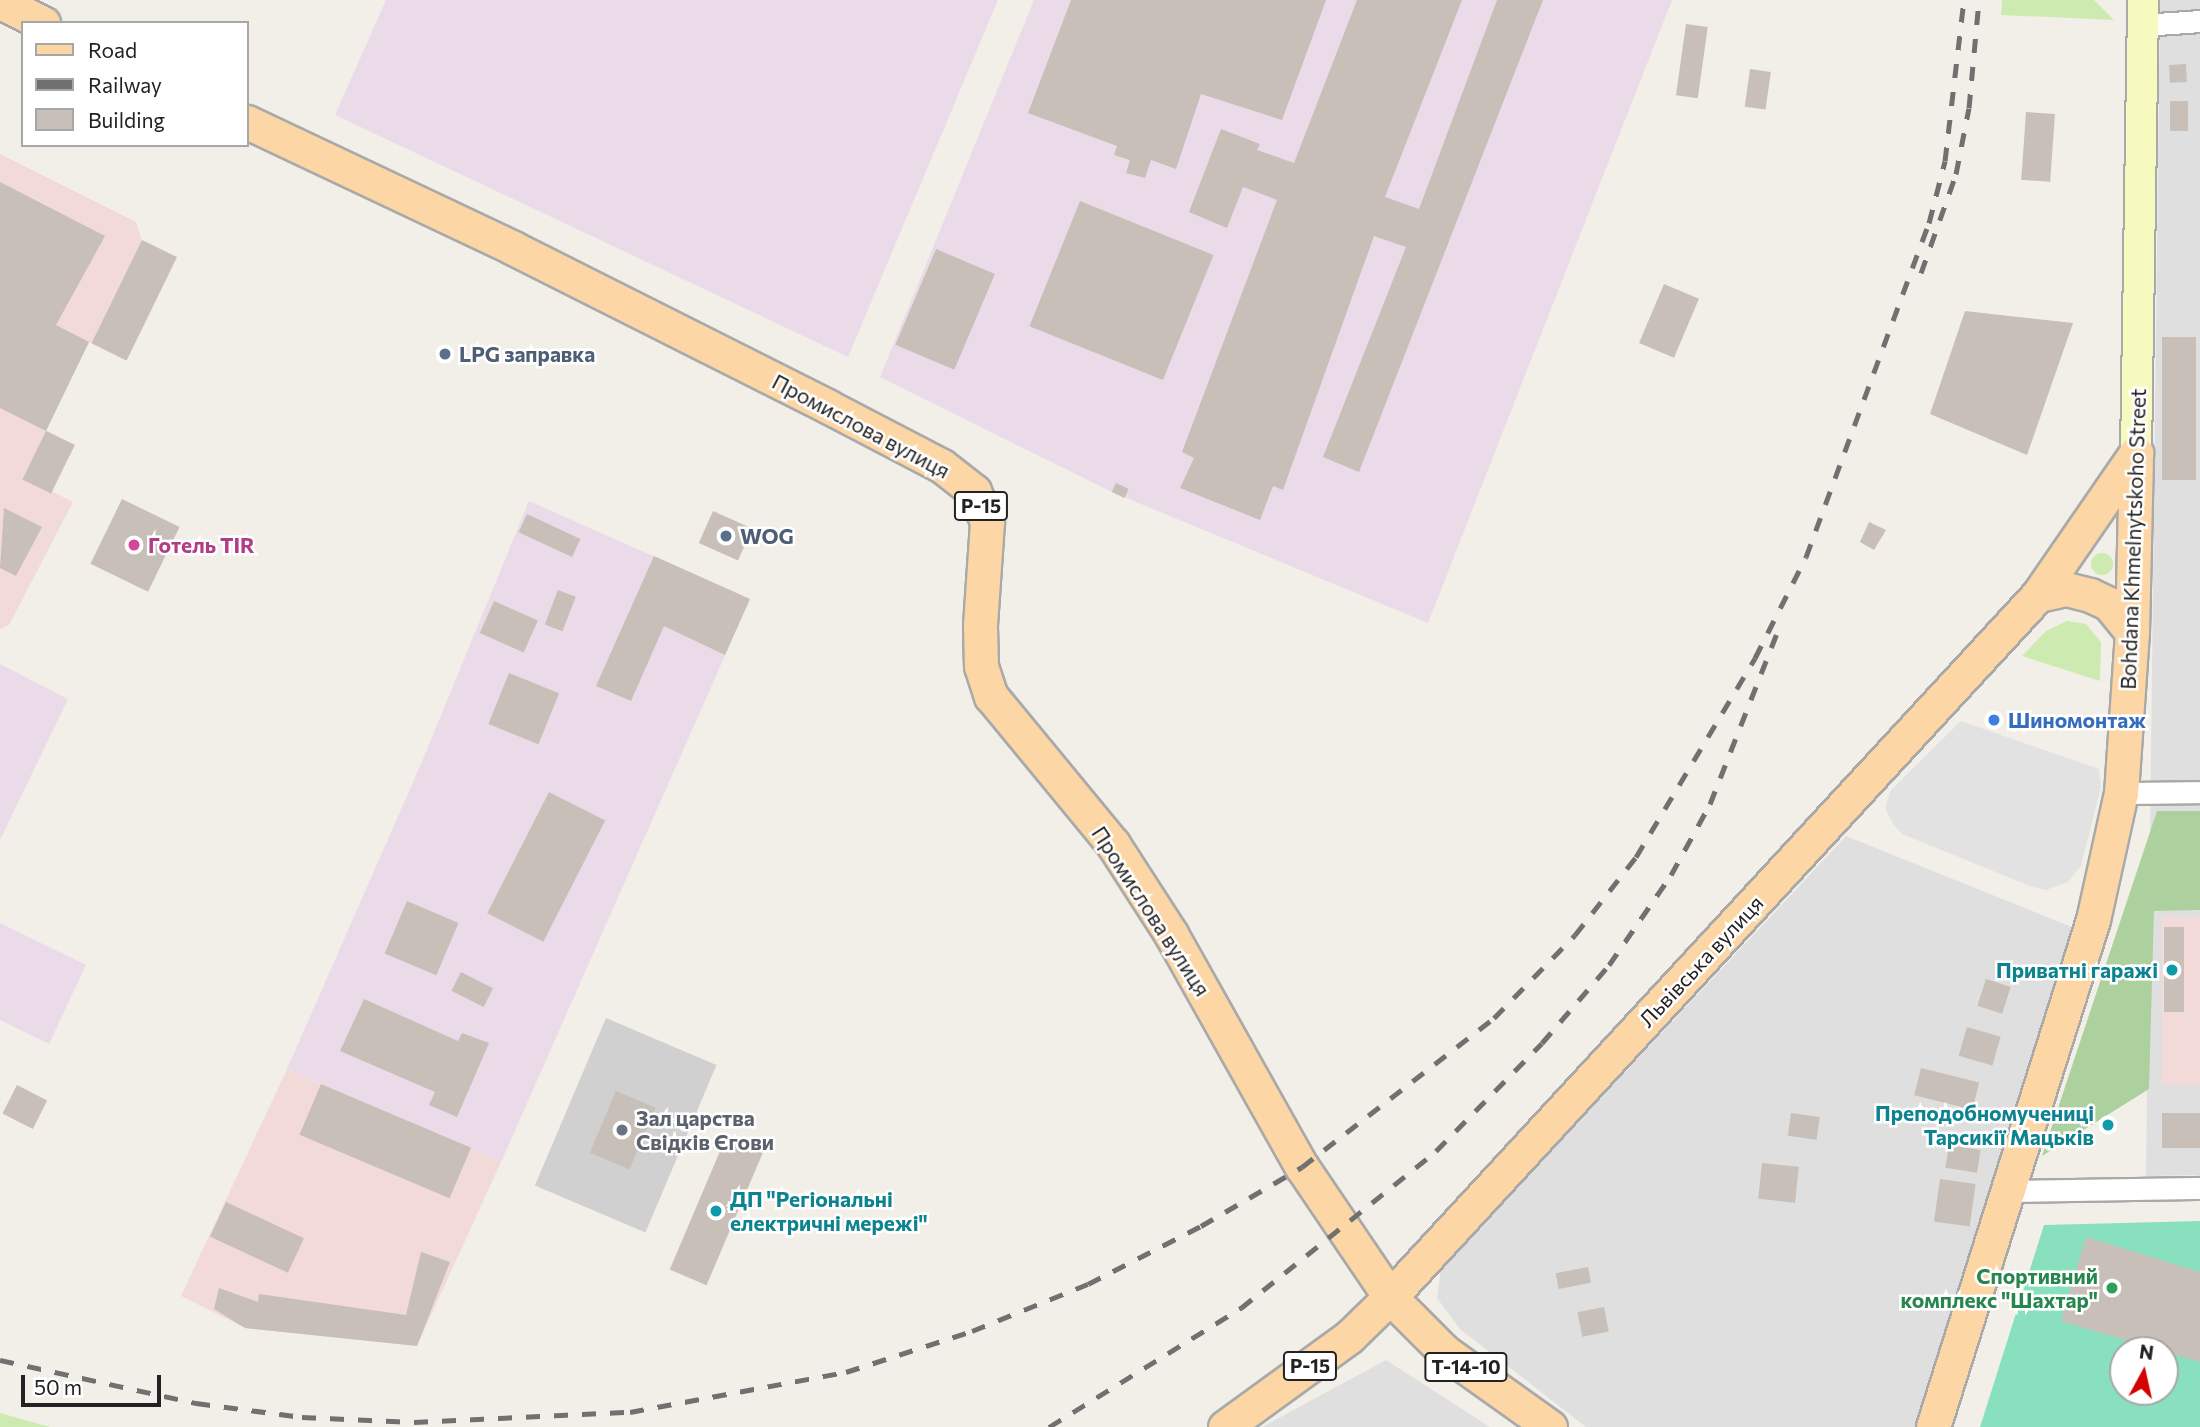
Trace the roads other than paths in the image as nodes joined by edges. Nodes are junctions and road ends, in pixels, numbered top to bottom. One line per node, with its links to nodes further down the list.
1 (0, 2): 3 (main road)
2 (2143, 13): 4 (street); 6 (street, Bohdana Khmelnytskoho Street)
3 (39, 21)
4 (2200, 21)
5 (248, 122): 13 (main road, Промислова вулиця / Р-15)
6 (2136, 453): 7 (main road, Львівська вулиця); 8 (main road, Bohdana Khmelnytskoho Street)
7 (2038, 595): 8 (main road); 13 (main road, Львівська вулиця)
8 (2132, 632): 10 (main road, Bohdana Khmelnytskoho Street)
9 (2200, 792): 10 (street)
10 (2122, 793): 12 (main road, Bohdana Khmelnytskoho Street)
11 (2200, 1188): 12 (street)
12 (2005, 1191): 16 (main road, Bohdana Khmelnytskoho Street)
13 (1390, 1297): 14 (main road, Львівська вулиця / Р-15); 15 (main road, Т-14-10)
14 (1224, 1427)
15 (1550, 1427)
16 (1933, 1427)

